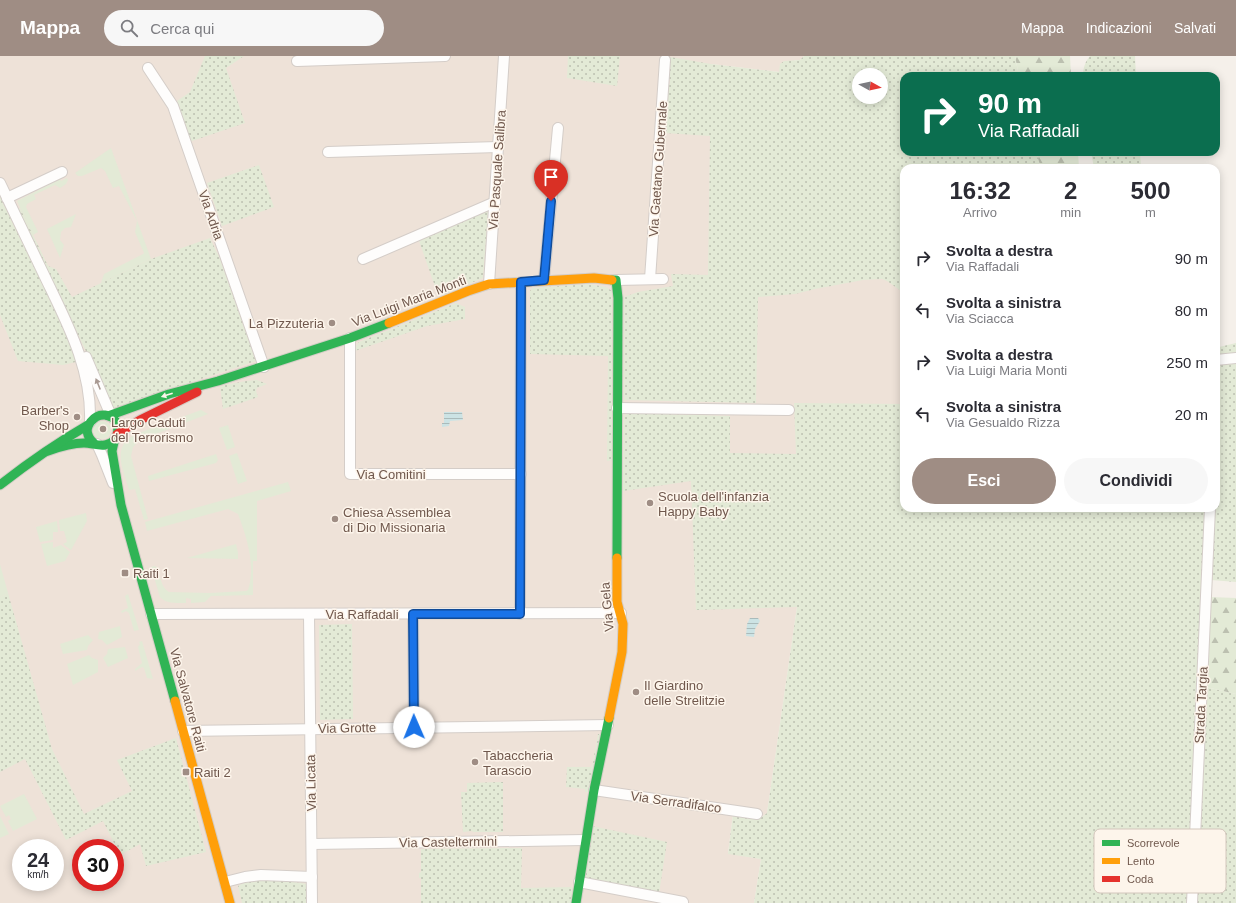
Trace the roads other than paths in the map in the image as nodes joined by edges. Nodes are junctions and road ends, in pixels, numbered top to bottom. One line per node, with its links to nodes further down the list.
1 (445, 56): 4 (street)
2 (504, 56): 7 (street, Via Pasquale Salibra)
3 (665, 60): 14 (street, Via Gaetano Gubernale)
4 (297, 61)
5 (148, 68): 24 (street, Via Adria)
6 (558, 128): 16 (street)
7 (498, 146): 8 (street); 12 (street, Via Pasquale Salibra)
8 (328, 152)
9 (62, 172): 11 (street)
10 (0, 183): 11 (street)
11 (7, 198): 20 (street)
12 (495, 202): 13 (street); 19 (street, Via Pasquale Salibra)
13 (363, 259)
14 (650, 279): 15 (street); 17 (street)
15 (663, 279)
16 (544, 280): 17 (street, Via Luigi Maria Monti); 18 (street, Via Luigi Maria Monti)
17 (616, 280): 26 (street, Via Gela)
18 (521, 282): 19 (street, Via Luigi Maria Monti); 33 (street)
19 (489, 284): 21 (street, Via Luigi Maria Monti)
20 (69, 327): 28 (street, one-way to 20); 29 (street)
21 (350, 338): 24 (street, Via Luigi Maria Monti); 33 (street, Via Comitini)
22 (1236, 358): 23 (street)
23 (1220, 360)
24 (264, 366): 25 (street, Via Luigi Maria Monti)
25 (218, 381): 28 (street, one-way to 28); 30 (street)
26 (617, 408): 27 (street); 37 (street, Via Gela)
27 (789, 410)
28 (111, 417): 29 (street); 30 (street)
29 (89, 423): 31 (street); 32 (street)
30 (116, 436): 31 (street); 35 (street, Via Salvatore Raiti)
31 (96, 444): 32 (street); 35 (street)
32 (48, 451): 34 (street)
33 (521, 474): 41 (street)
34 (0, 485)
35 (121, 505): 38 (street, Via Salvatore Raiti)
36 (1210, 512): 48 (street, Strada Targia)
37 (621, 613): 41 (street, Via Raffadali); 42 (street, Via Gela)
38 (151, 614): 39 (street, Via Raffadali); 45 (street, Via Salvatore Raiti)
39 (309, 614): 40 (street, Via Raffadali); 44 (street, Via Licata)
40 (413, 614): 41 (street, Via Raffadali); 43 (street)
41 (520, 614)
42 (608, 725): 43 (street, Via Grotte); 46 (street, Via Gela)
43 (414, 727): 44 (street, Via Grotte)
44 (311, 729): 45 (street, Via Grotte); 50 (street, Via Licata)
45 (183, 731): 52 (street, Via Salvatore Raiti)
46 (594, 790): 47 (street, Via Serradifalco); 49 (street, Via Gela)
47 (757, 814)
48 (1195, 829)
49 (585, 840): 50 (street, Via Casteltermini); 53 (street, Via Gela)
50 (312, 844): 51 (street, Via Licata)
51 (312, 877): 52 (street); 57 (street, Via Licata)
52 (225, 882): 56 (street, Via Salvatore Raiti)
53 (579, 882): 55 (street); 58 (street, Via Gela)
54 (1192, 893): 59 (street, Strada Targia)
55 (683, 902)
56 (230, 903)
57 (312, 903)
58 (576, 903)
59 (1192, 903)

